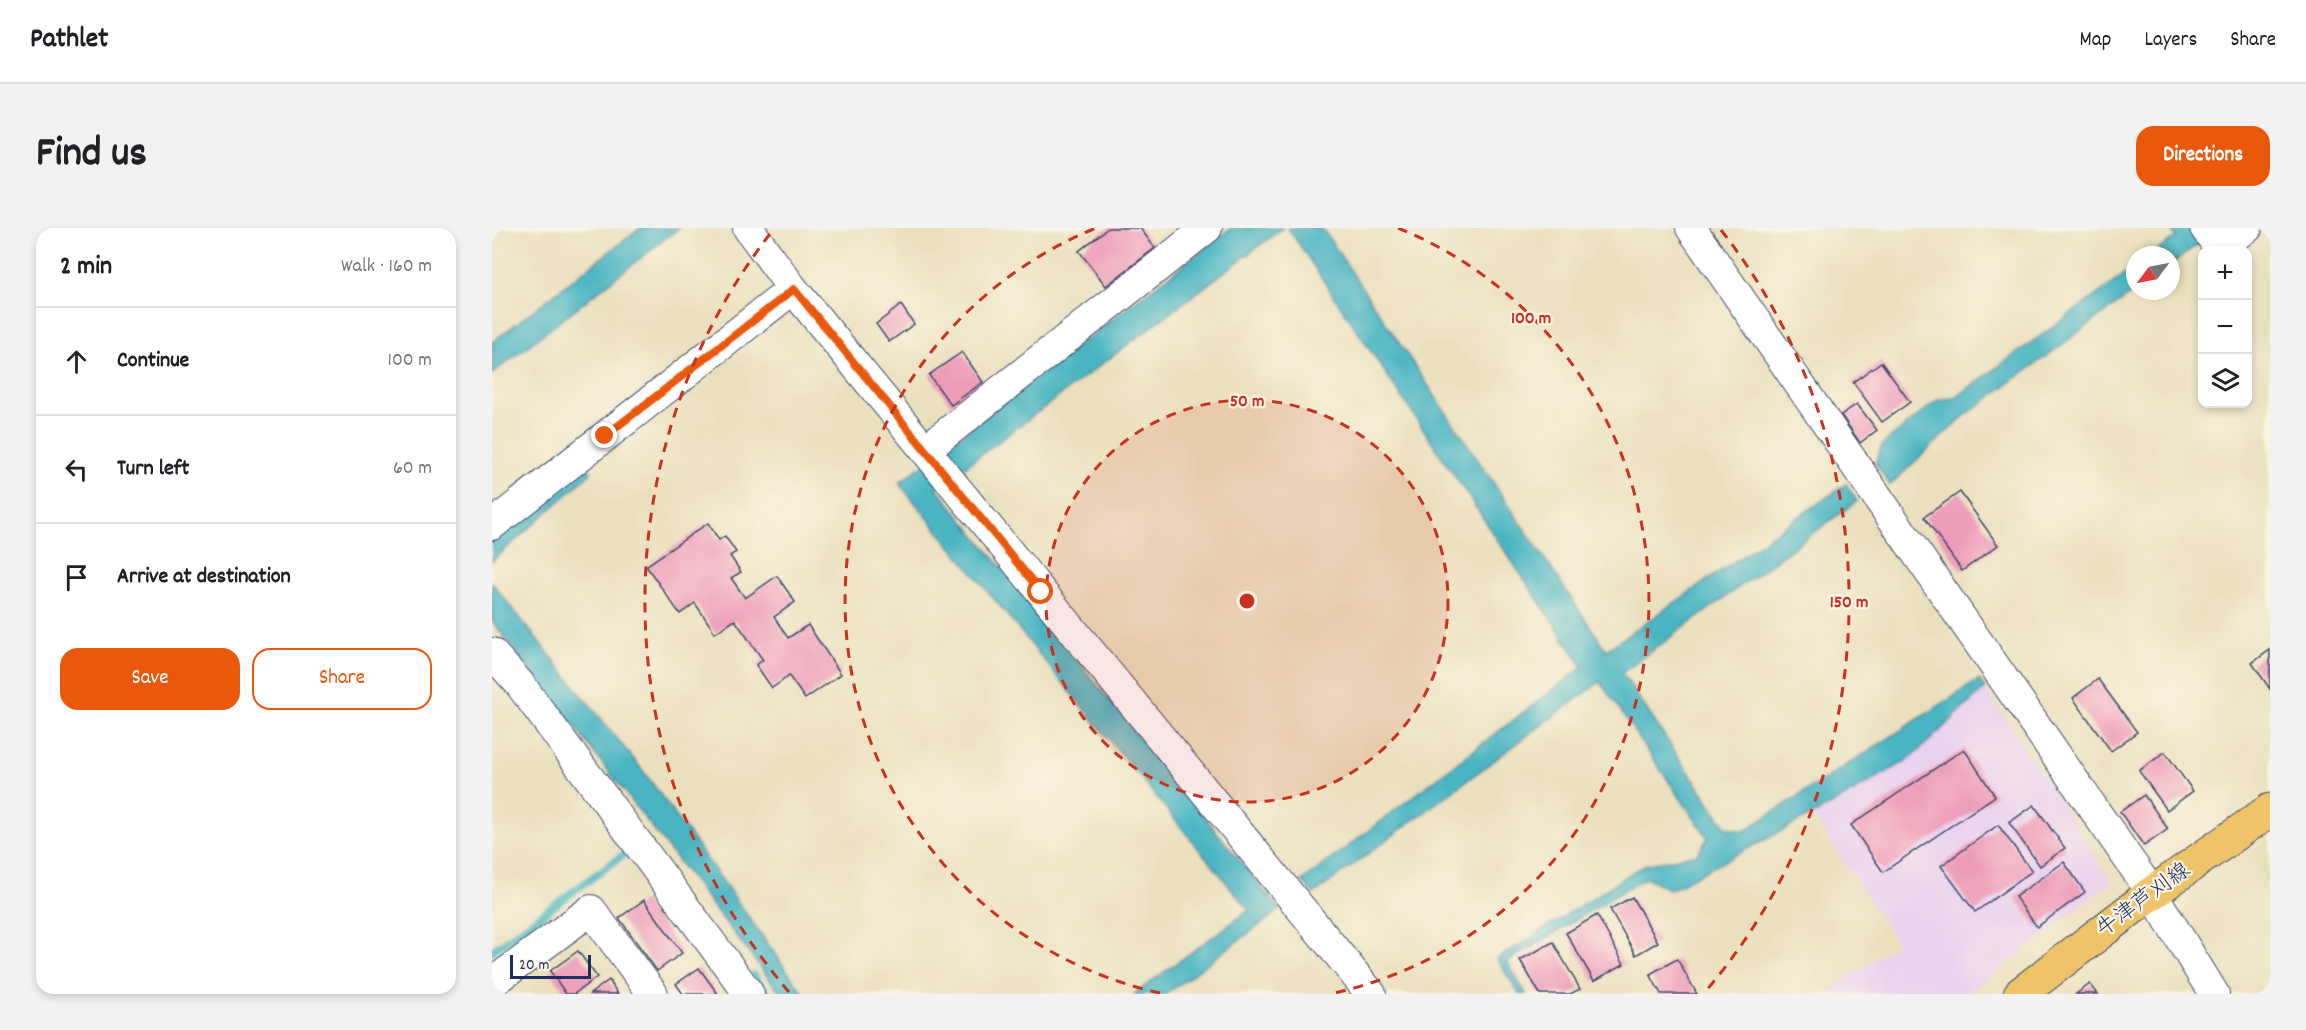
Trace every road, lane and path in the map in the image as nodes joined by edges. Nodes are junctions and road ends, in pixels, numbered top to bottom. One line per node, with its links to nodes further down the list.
1 (748, 228): 6 (street)
2 (1208, 228): 7 (street)
3 (1691, 228): 11 (street)
4 (2247, 228): 5 (street)
5 (2212, 238)
6 (794, 289): 7 (street); 8 (street)
7 (925, 450): 15 (street)
8 (492, 525)
9 (492, 653): 14 (street)
10 (2270, 810): 11 (main road, 牛津芦刈線)
11 (2152, 893): 16 (main road, 牛津芦刈線); 17 (street)
12 (492, 983): 13 (street)
13 (653, 994)
14 (749, 994)
15 (1371, 994)
16 (2020, 994)
17 (2214, 994)

